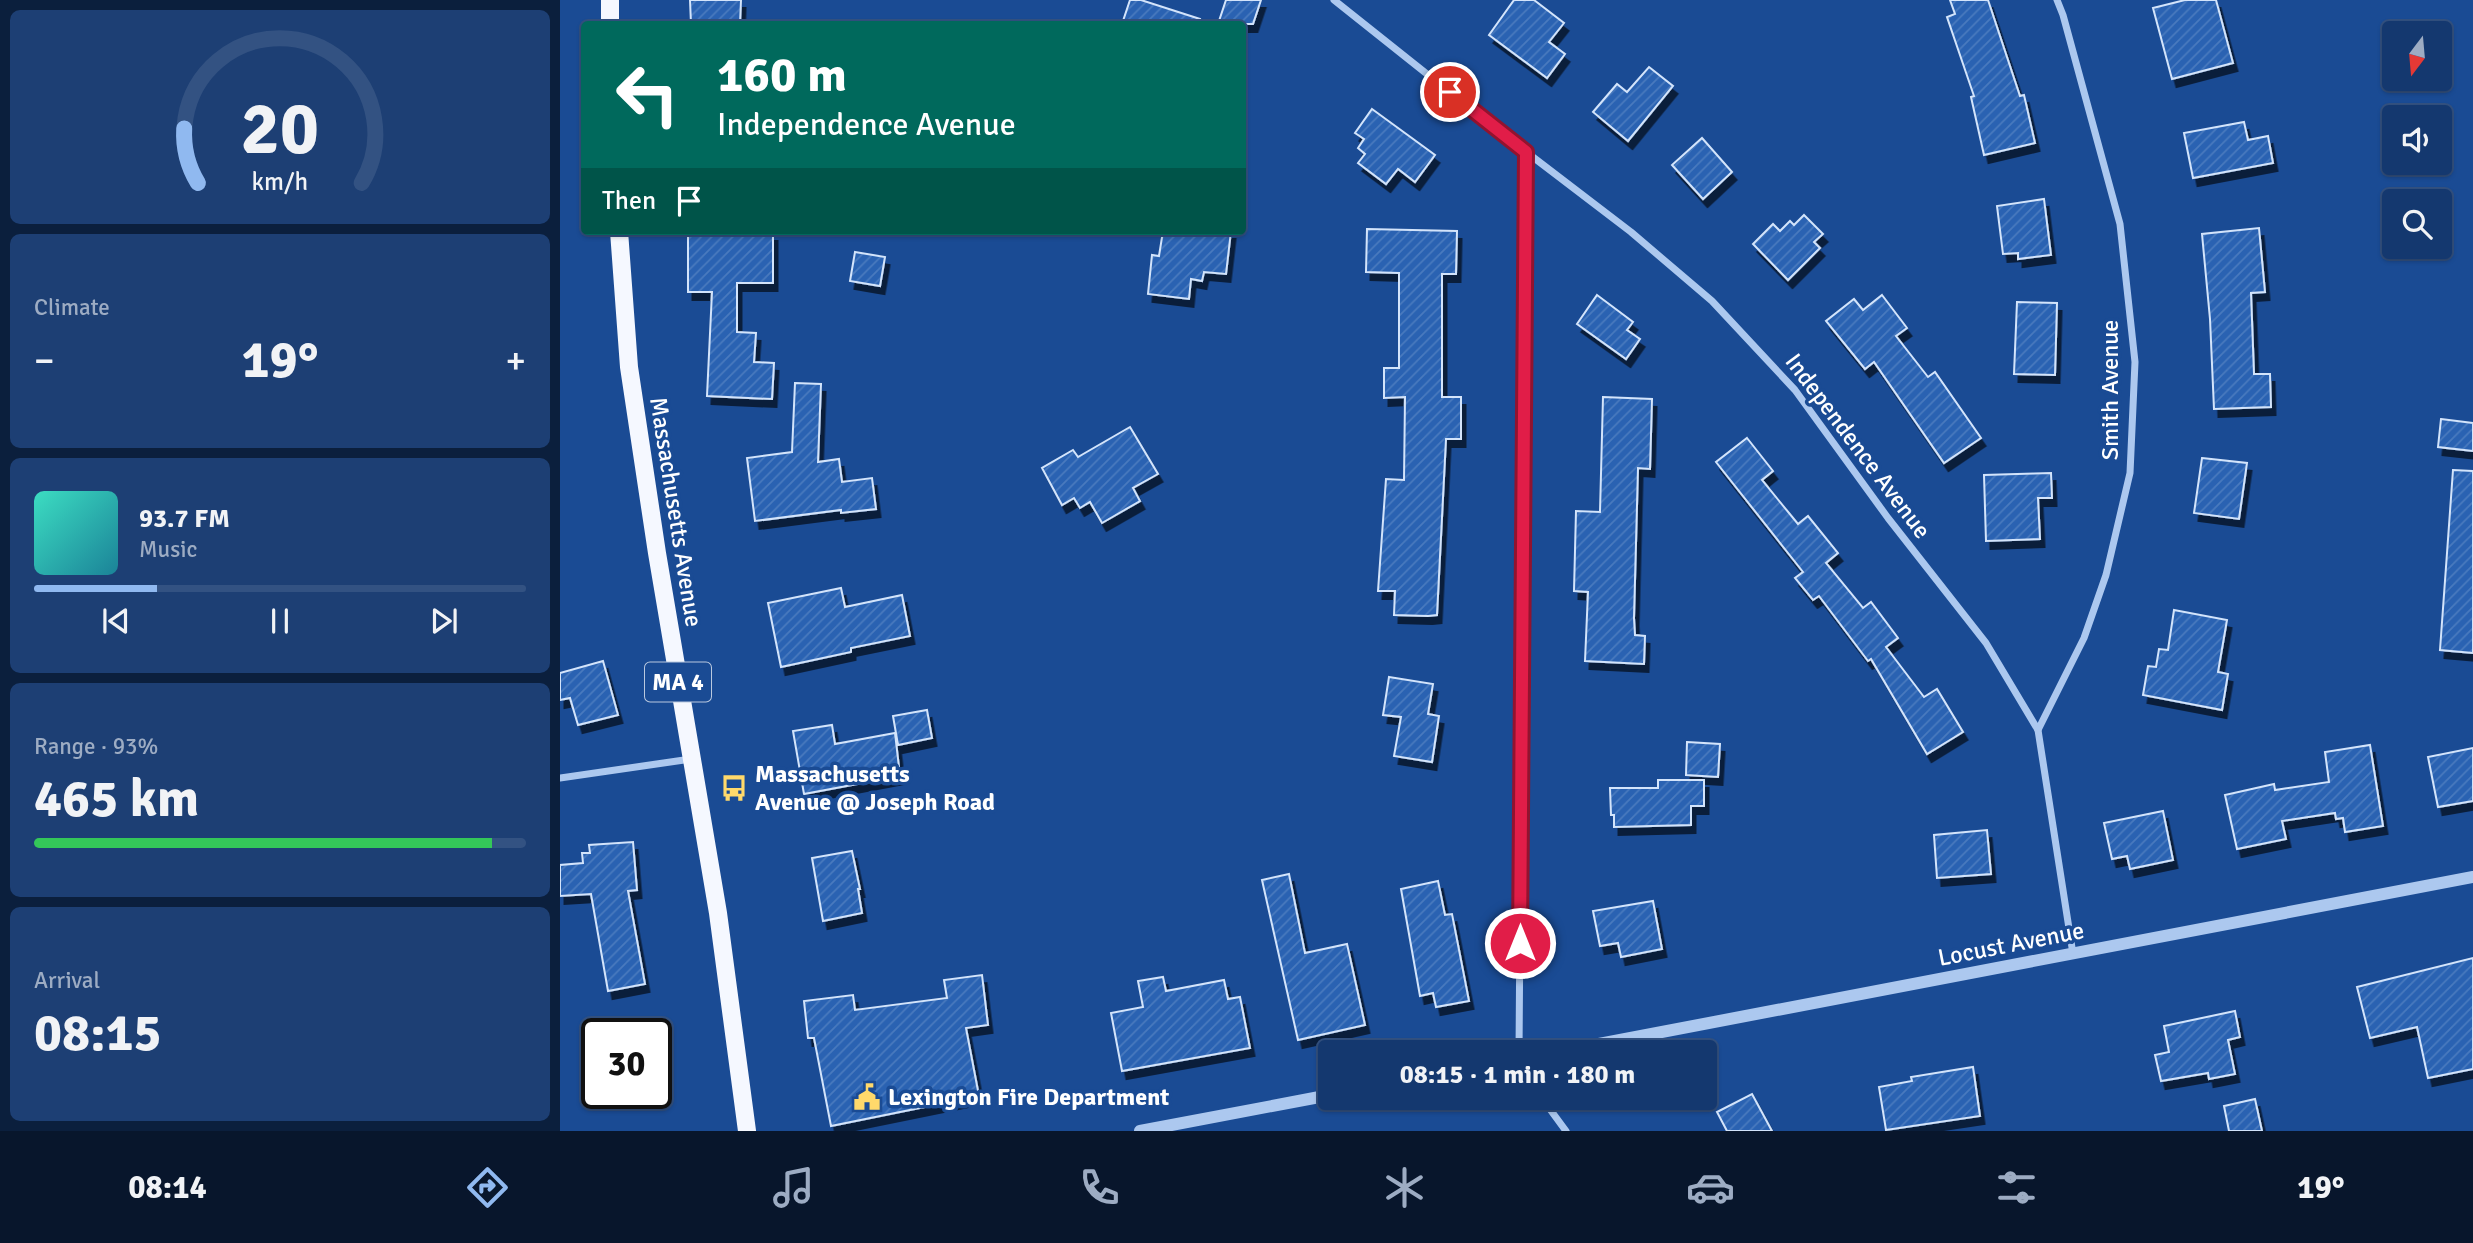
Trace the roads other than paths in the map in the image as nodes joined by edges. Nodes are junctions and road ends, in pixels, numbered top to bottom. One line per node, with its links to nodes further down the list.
1 (610, 0): 4 (main road)
2 (1334, 0): 5 (street, Independence Avenue)
3 (2057, 0): 7 (street, Smith Avenue)
4 (610, 21)
5 (1526, 152): 7 (street, Independence Avenue); 12 (street)
6 (619, 235): 8 (main road, Massachusetts Avenue / MA 4)
7 (2038, 730): 11 (street, Independence Avenue)
8 (691, 759): 9 (street); 16 (main road, Massachusetts Avenue / MA 4)
9 (560, 778)
10 (2473, 877): 11 (street, Locust Avenue)
11 (2073, 954): 13 (street, Locust Avenue)
12 (1519, 1040)
13 (1620, 1040)
14 (1318, 1097): 17 (street)
15 (1551, 1110): 18 (street)
16 (747, 1131)
17 (1140, 1131)
18 (1566, 1131)

